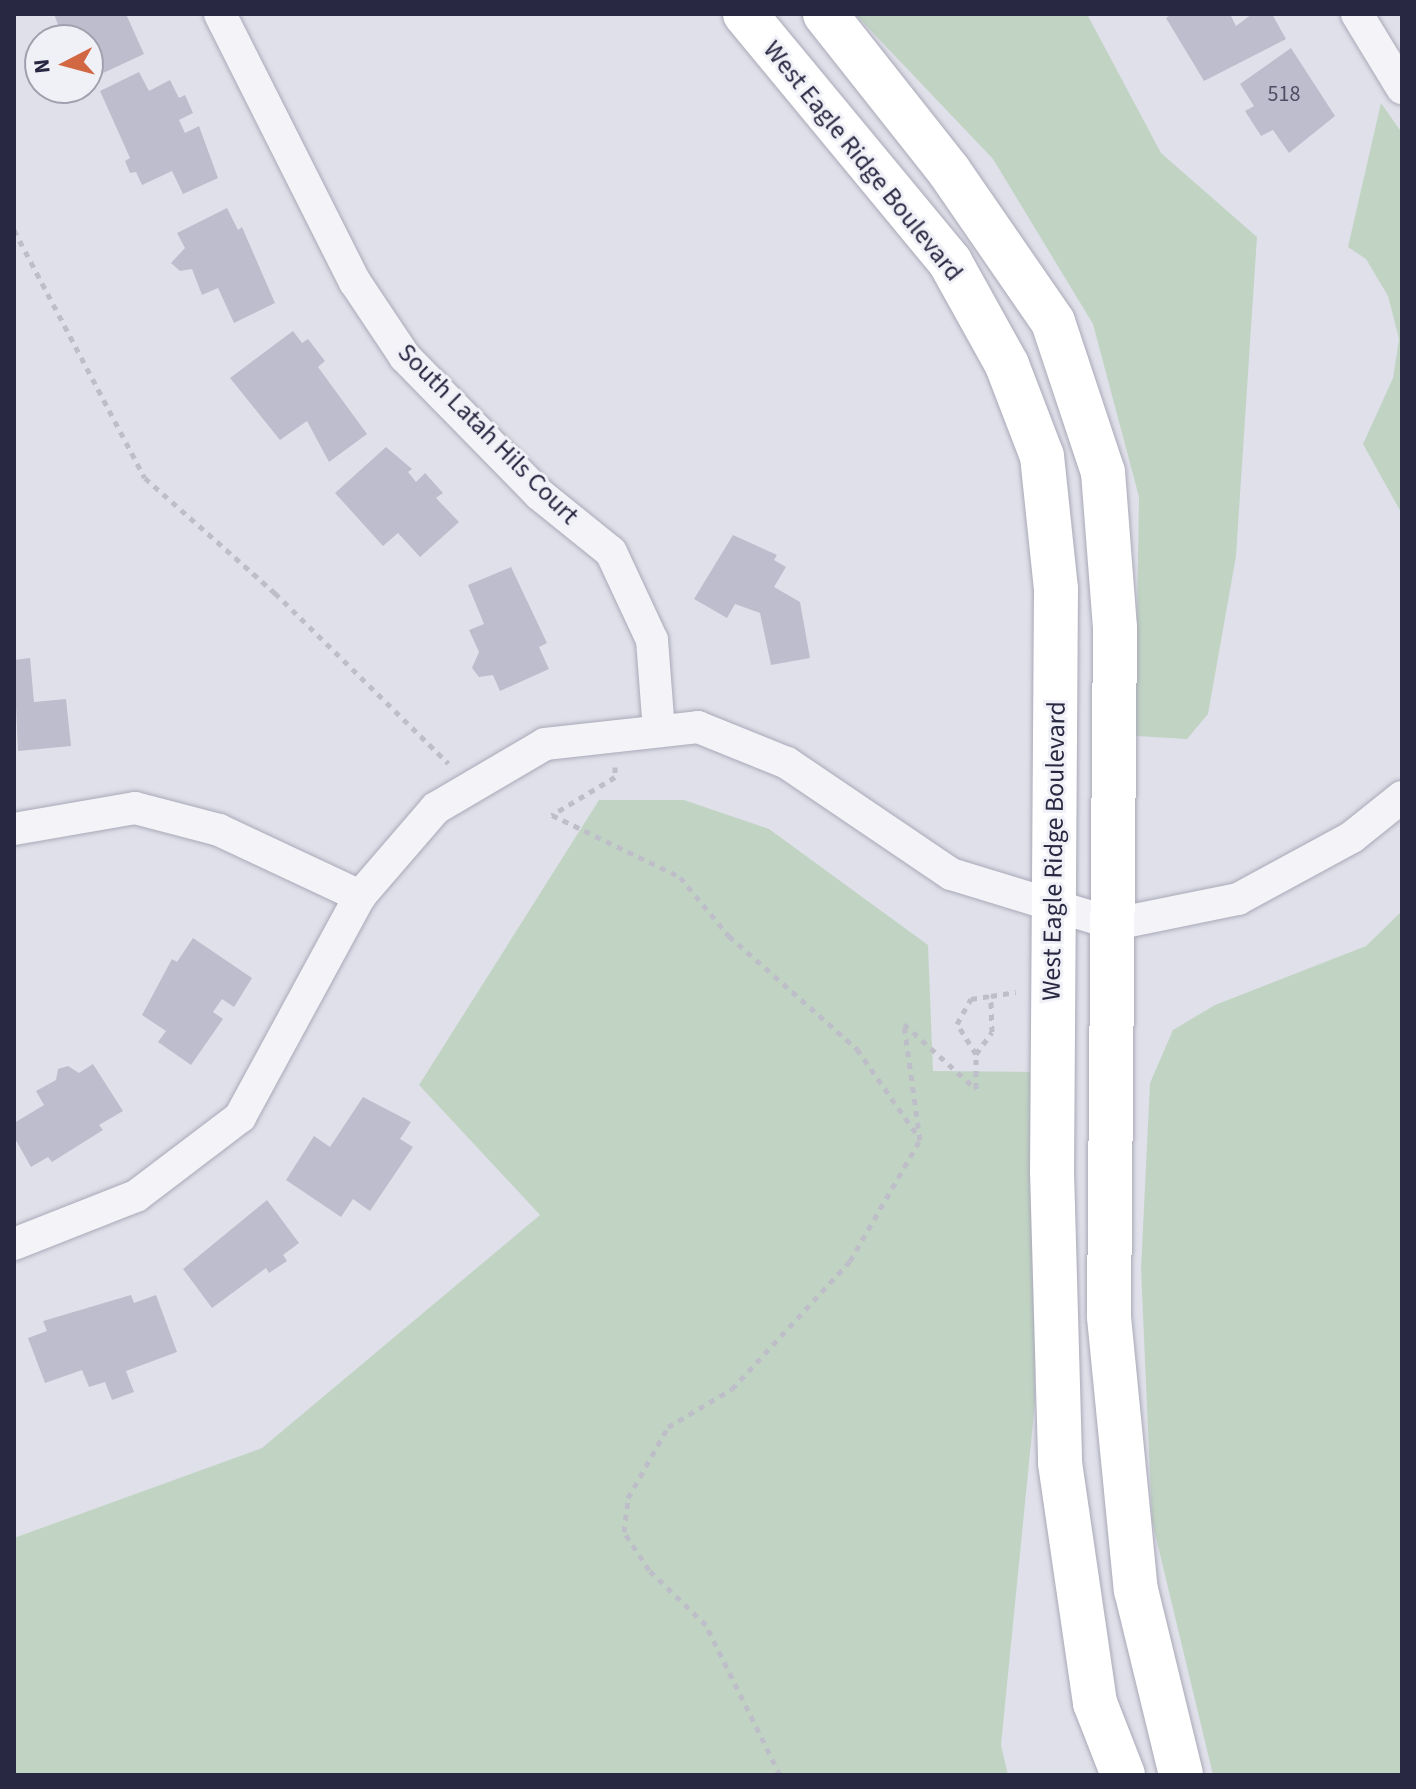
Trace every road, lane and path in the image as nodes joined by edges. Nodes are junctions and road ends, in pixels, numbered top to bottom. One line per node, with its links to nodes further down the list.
1 (220, 14): 7 (street, South Latah Hils Court)
2 (745, 14): 13 (street, West Eagle Ridge Boulevard)
3 (825, 14): 14 (street, West Eagle Ridge Boulevard)
4 (1357, 14): 5 (street)
5 (1402, 88)
6 (14, 230): 9 (path)
7 (659, 731): 8 (street); 13 (street)
8 (616, 736): 9 (street); 18 (path)
9 (472, 787): 12 (street)
10 (1402, 797): 14 (street)
11 (14, 829): 12 (street)
12 (360, 896): 19 (street)
13 (1053, 907): 14 (street); 15 (street, West Eagle Ridge Boulevard)
14 (1115, 924): 22 (street, West Eagle Ridge Boulevard)
15 (1053, 986): 16 (path); 21 (street, West Eagle Ridge Boulevard)
16 (991, 996): 17 (path); 17 (path)
17 (976, 1054): 18 (path)
18 (920, 1140): 20 (path)
19 (14, 1244)
20 (780, 1775)
21 (1123, 1775)
22 (1181, 1775)

